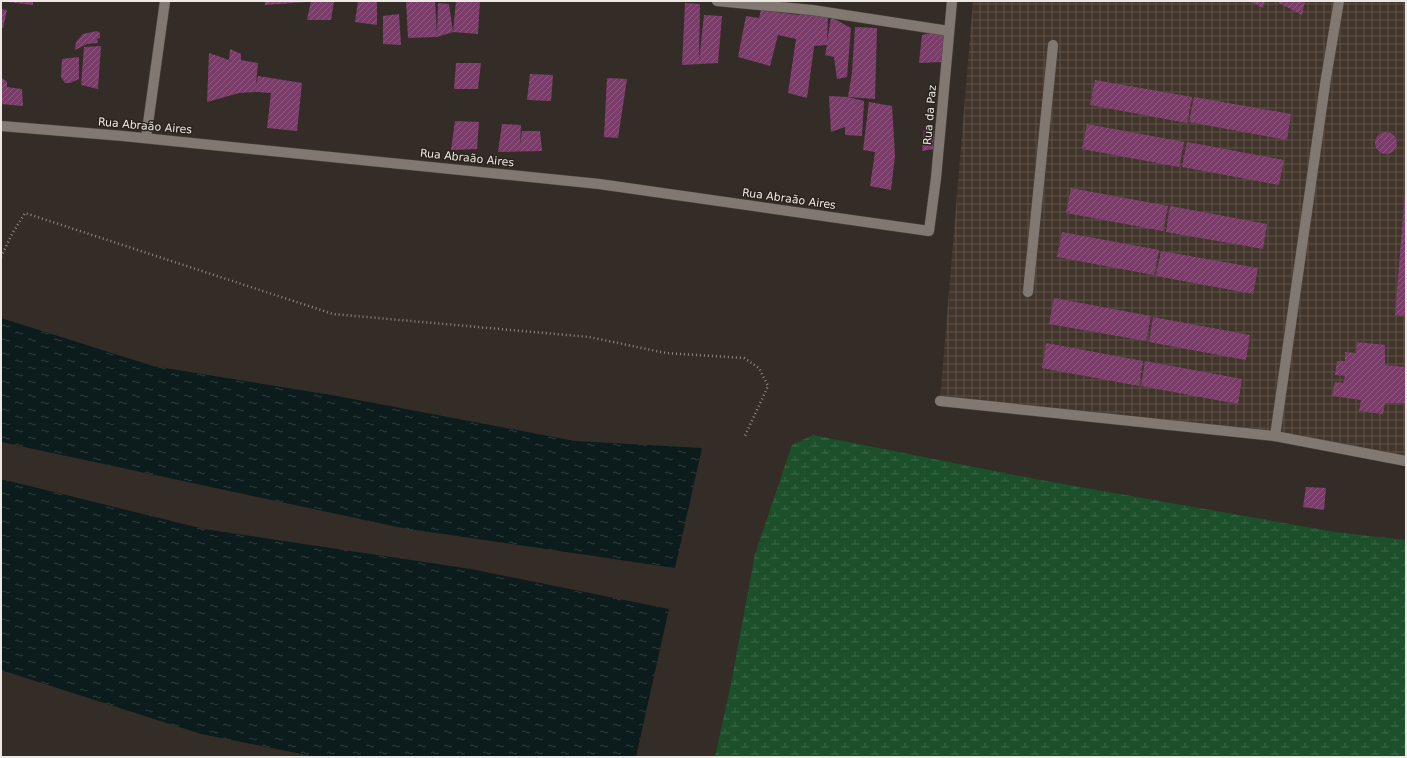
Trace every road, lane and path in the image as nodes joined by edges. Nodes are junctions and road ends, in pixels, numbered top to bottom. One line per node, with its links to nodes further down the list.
1 (165, 1): 8 (street)
2 (718, 1): 5 (street)
3 (952, 1): 5 (street, Rua da Paz)
4 (1339, 1): 13 (street)
5 (949, 31): 9 (street, Rua da Paz)
6 (1052, 45): 11 (street)
7 (1, 126): 8 (street, Rua Abraão Aires)
8 (146, 138): 9 (street, Rua Abraão Aires)
9 (929, 231)
10 (1, 257): 14 (path)
11 (1028, 292)
12 (940, 401): 13 (street)
13 (1275, 436): 15 (street)
14 (744, 438)
15 (1406, 460)

